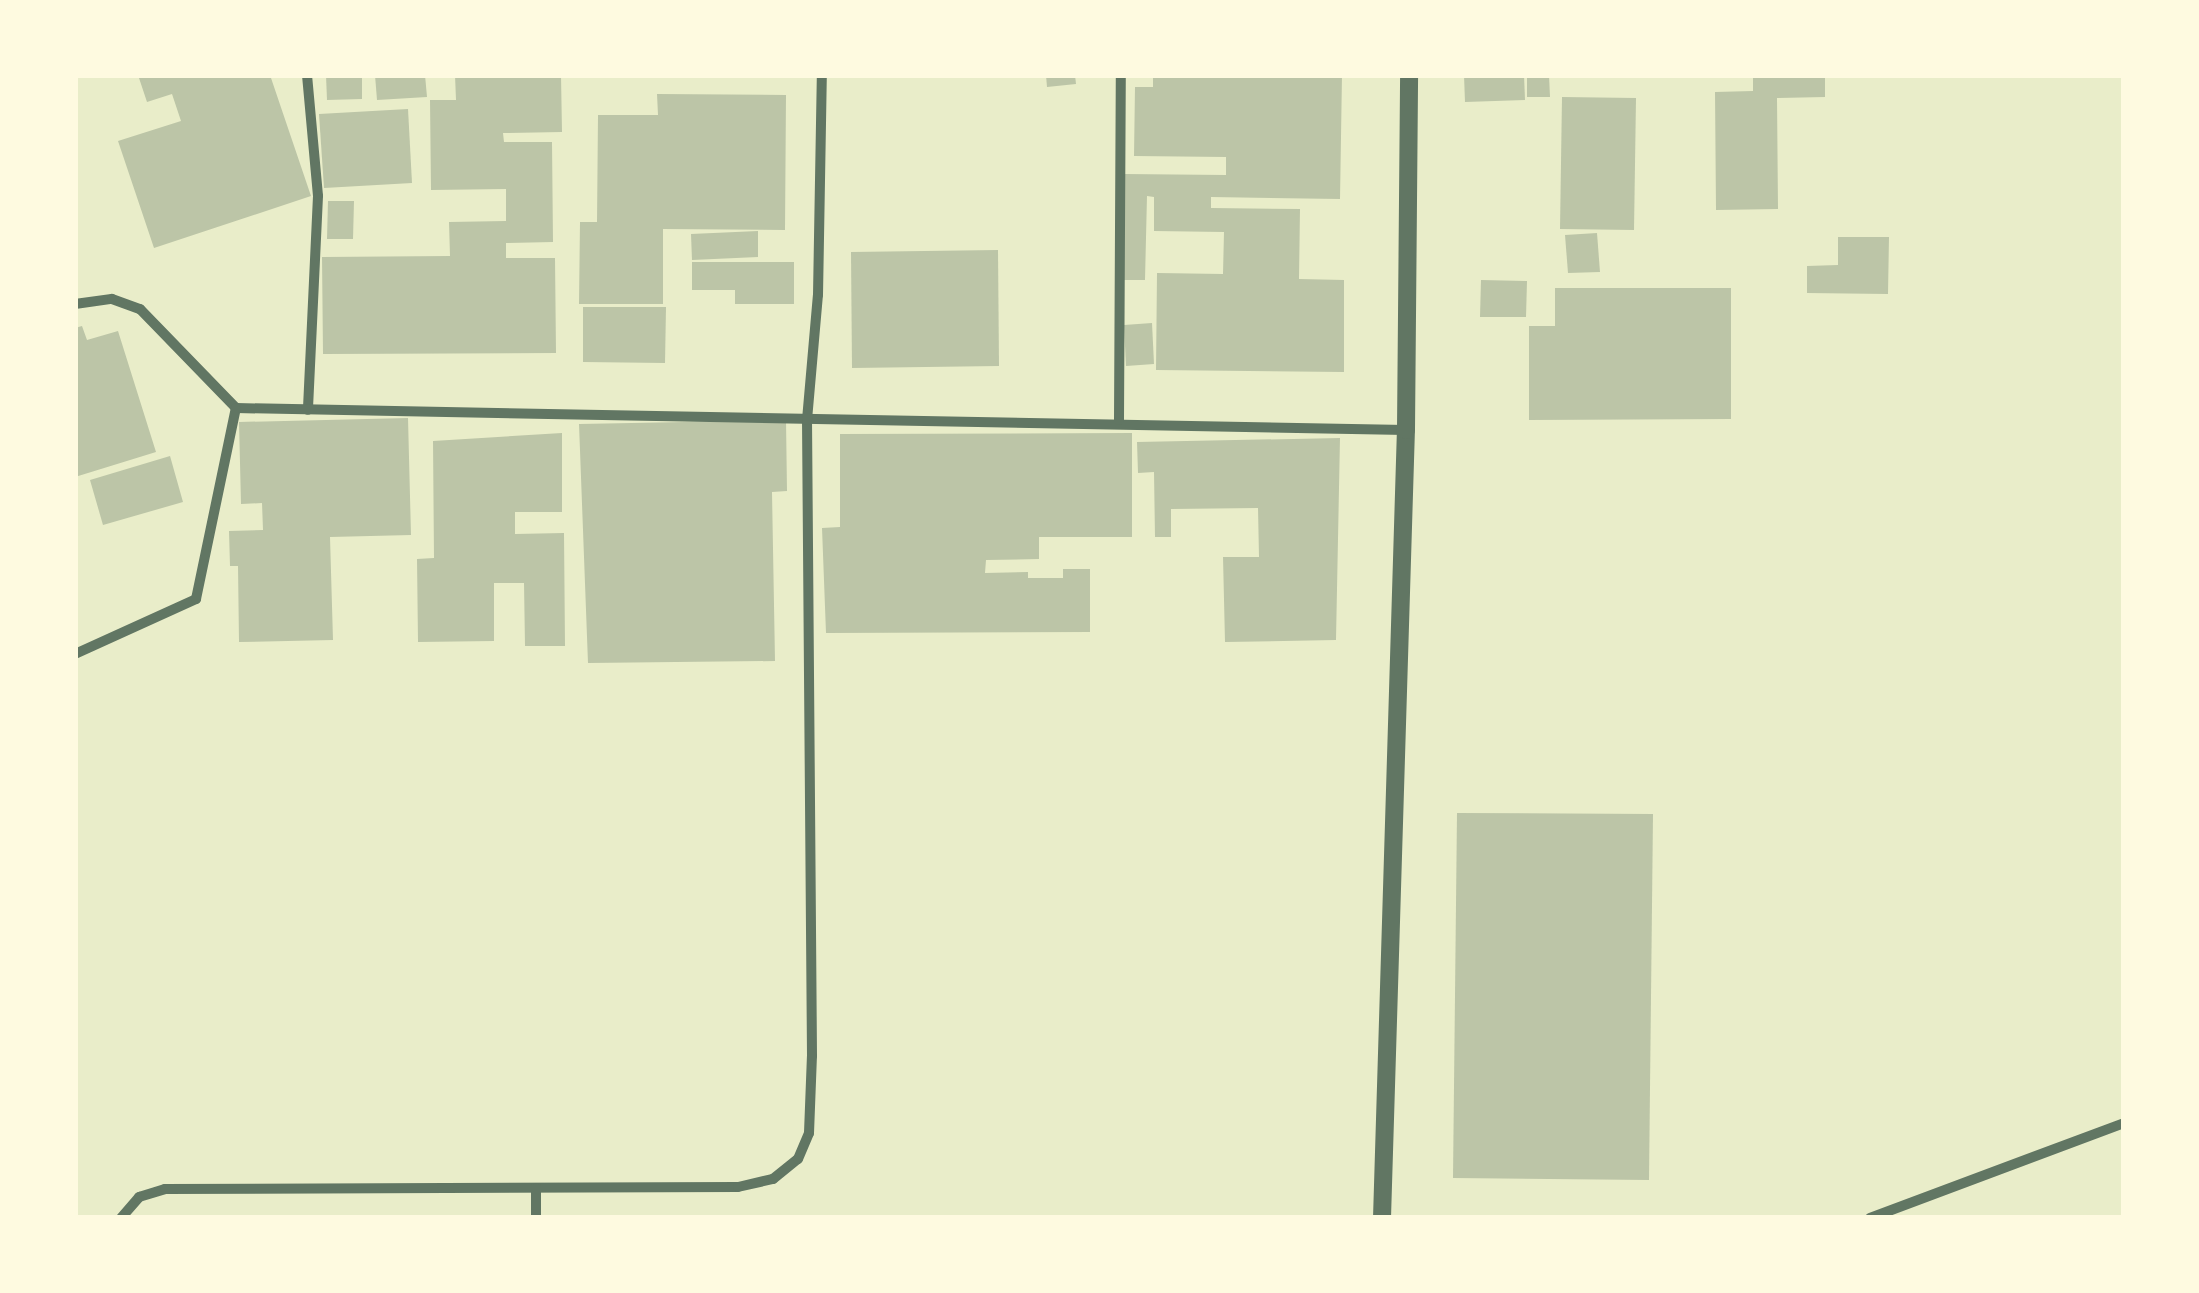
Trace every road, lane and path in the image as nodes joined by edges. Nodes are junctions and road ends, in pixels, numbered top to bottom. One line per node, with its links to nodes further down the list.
1 (307, 75): 7 (street)
2 (822, 75): 8 (street)
3 (1121, 75): 9 (street)
4 (1409, 75): 10 (street)
5 (75, 304): 6 (street)
6 (236, 408): 7 (street); 11 (street)
7 (308, 410): 8 (street)
8 (807, 420): 9 (street); 13 (street)
9 (1119, 420): 10 (street)
10 (1406, 430): 16 (street)
11 (75, 654)
12 (2124, 1124): 17 (street)
13 (536, 1188): 14 (street); 15 (street)
14 (122, 1218)
15 (536, 1218)
16 (1382, 1218)
17 (1870, 1218)

